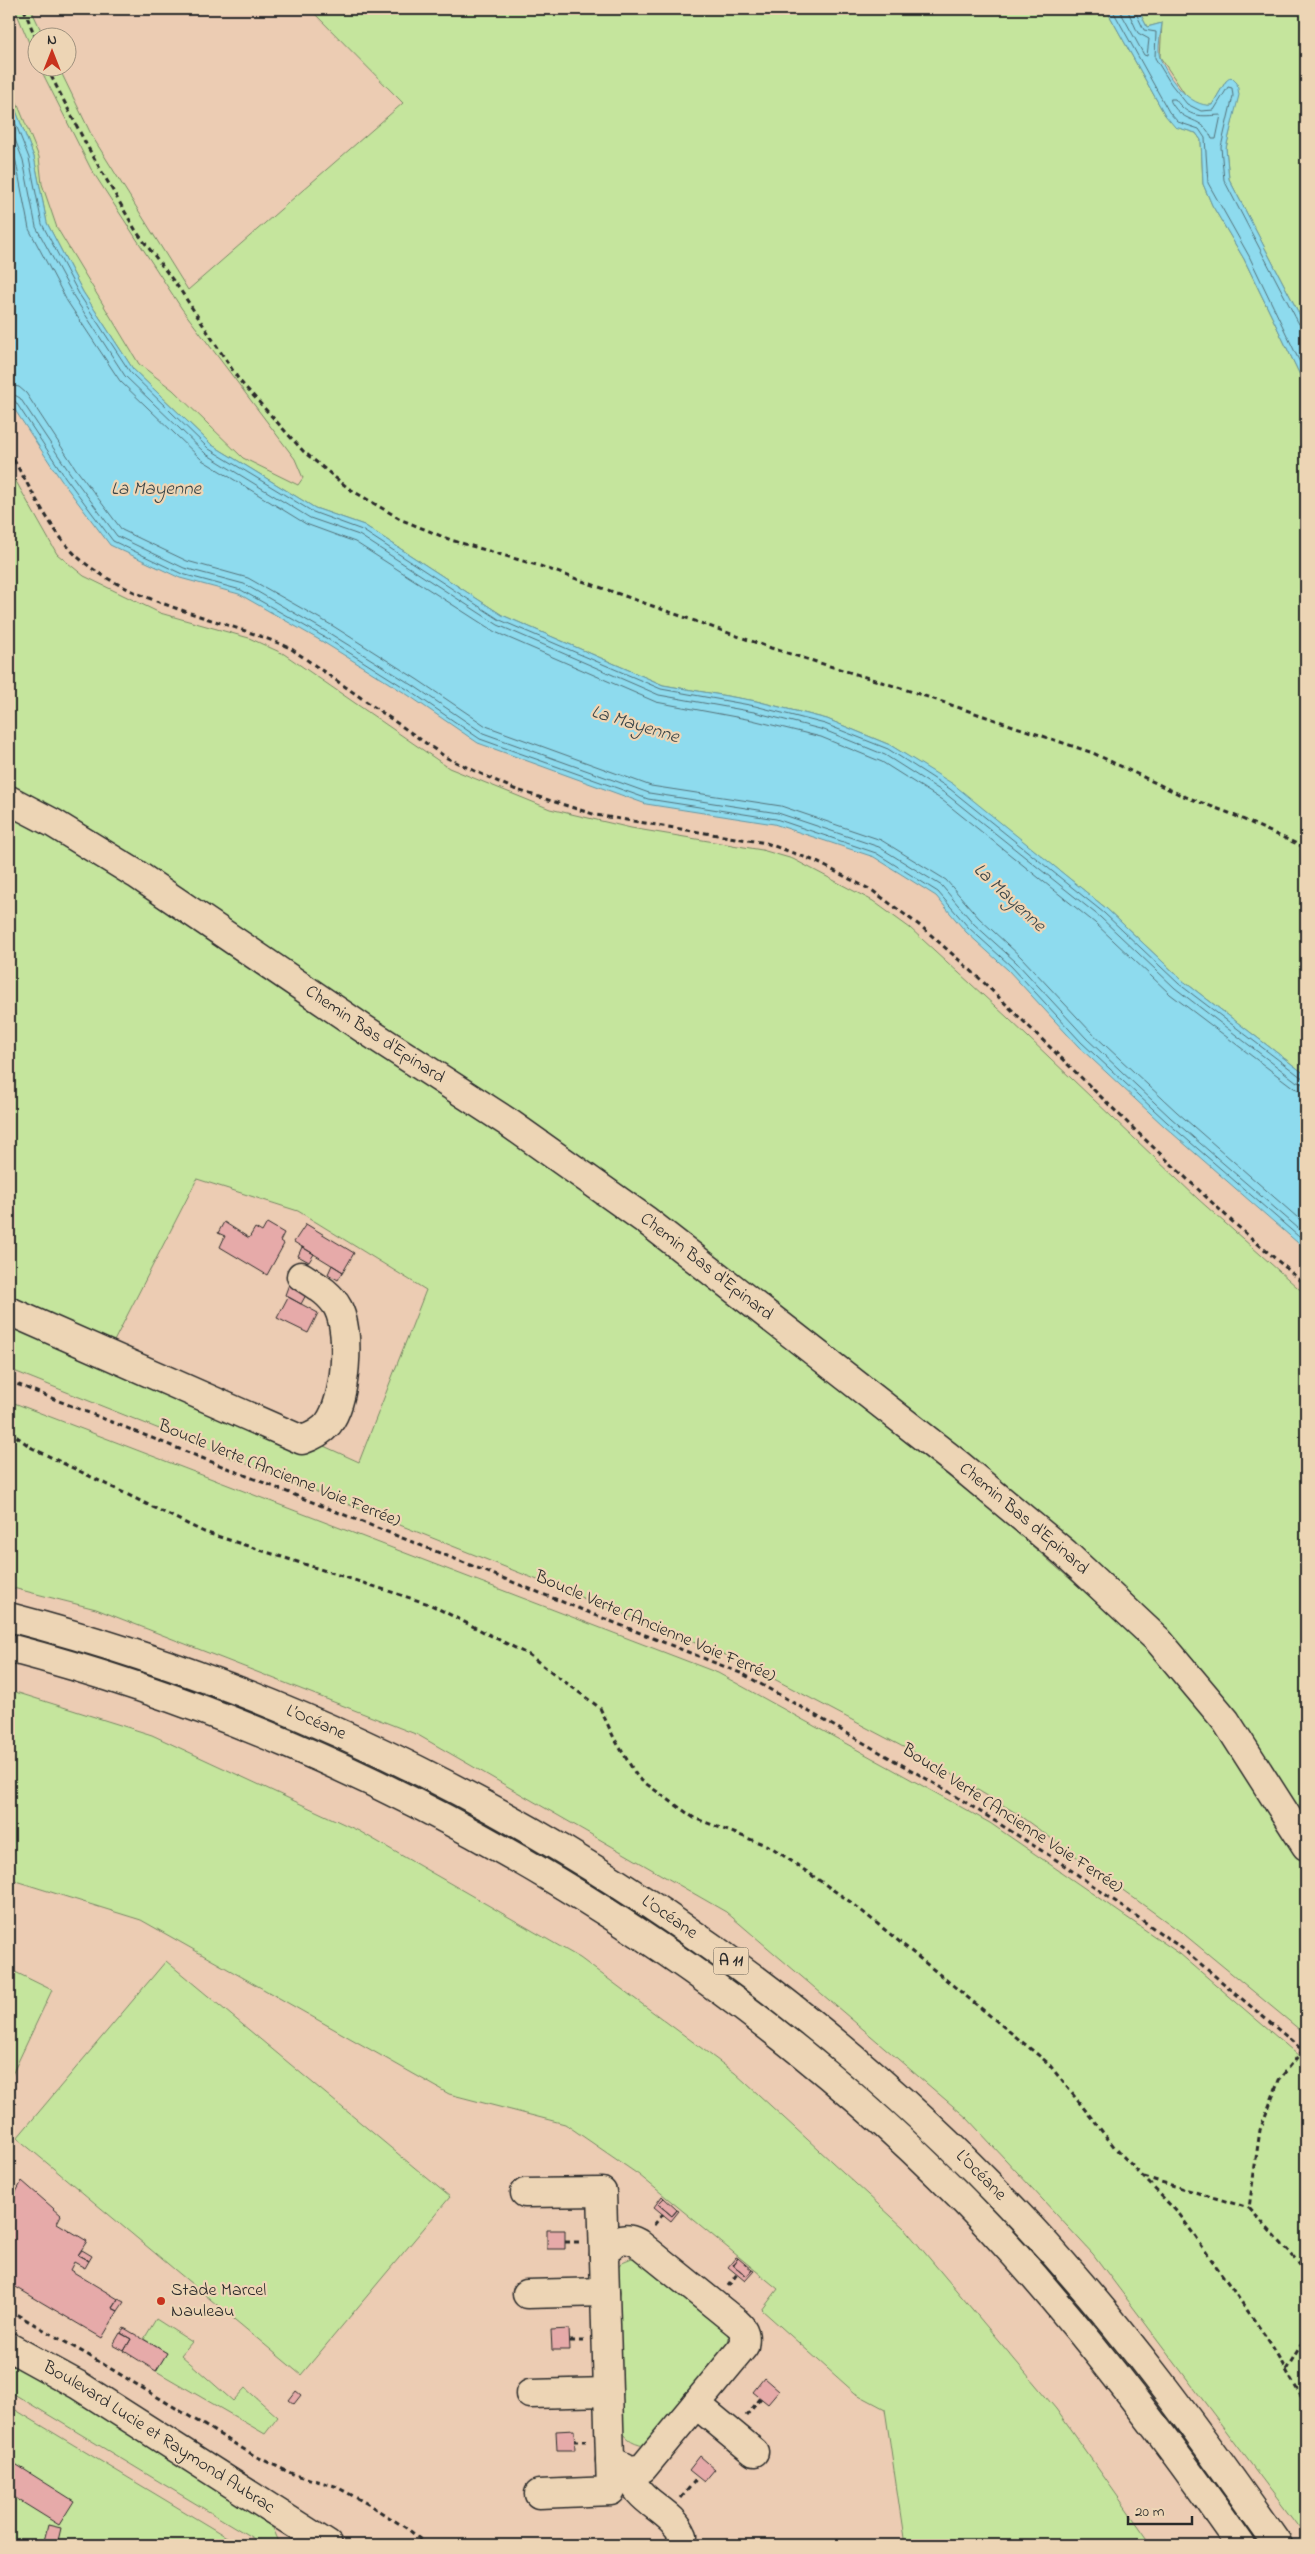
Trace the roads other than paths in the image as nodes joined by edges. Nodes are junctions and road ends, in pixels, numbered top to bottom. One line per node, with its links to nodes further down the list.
1 (9, 800): 6 (main road, Chemin Bas d'Epinard)
2 (301, 1276): 3 (main road)
3 (9, 1311)
4 (9, 1617): 21 (main road, L’Océane / A 11)
5 (9, 1648): 20 (main road, L’Océane / A 11)
6 (1306, 1846)
7 (525, 2193): 8 (main road)
8 (604, 2256): 9 (main road); 14 (main road)
9 (605, 2292): 10 (main road); 12 (main road)
10 (526, 2294)
11 (9, 2347): 18 (main road, Boulevard Lucie et Raymond Aubrac)
12 (608, 2392): 13 (main road); 16 (main road)
13 (530, 2394)
14 (696, 2404): 15 (main road); 16 (main road)
15 (754, 2452)
16 (620, 2465): 17 (main road); 19 (main road)
17 (539, 2494)
18 (310, 2540)
19 (680, 2545)
20 (1241, 2545)
21 (1278, 2545)

